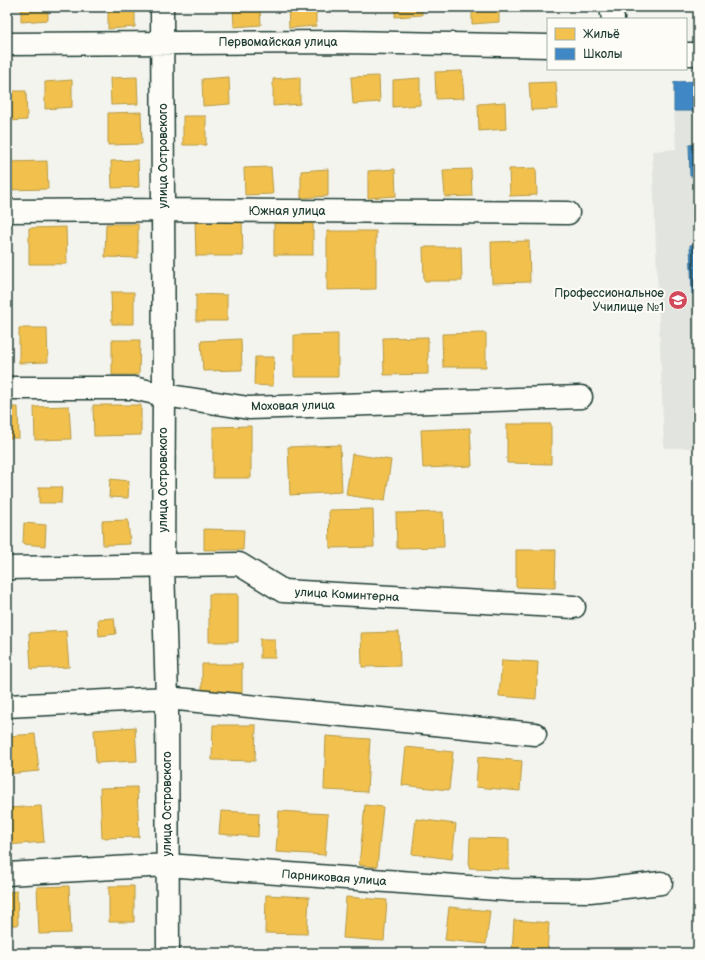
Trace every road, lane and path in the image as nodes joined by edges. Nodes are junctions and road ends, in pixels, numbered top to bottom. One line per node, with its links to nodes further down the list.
1 (162, 7): 4 (street, улица Островского)
2 (611, 7): 3 (street)
3 (613, 18)
4 (163, 42): 5 (street, Первомайская улица); 6 (street, Первомайская улица); 9 (street, улица Островского)
5 (7, 44)
6 (547, 46)
7 (687, 54): 8 (street)
8 (698, 54)
9 (162, 210): 10 (street, Южная улица); 11 (street, Южная улица); 13 (street, улица Островского)
10 (7, 211)
11 (568, 213)
12 (7, 388): 13 (street, Моховая улица)
13 (164, 395): 14 (street, Моховая улица); 15 (street, улица Островского)
14 (581, 397)
15 (163, 566): 16 (street, улица Коминтерна); 17 (street, улица Коминтерна); 18 (street, улица Островского)
16 (7, 568)
17 (574, 607)
18 (167, 698): 19 (street); 20 (street); 21 (street, улица Островского)
19 (7, 706)
20 (535, 734)
21 (167, 866): 22 (street, Парниковая улица); 23 (street, Парниковая улица); 24 (street, улица Островского)
22 (7, 874)
23 (660, 883)
24 (168, 953)

